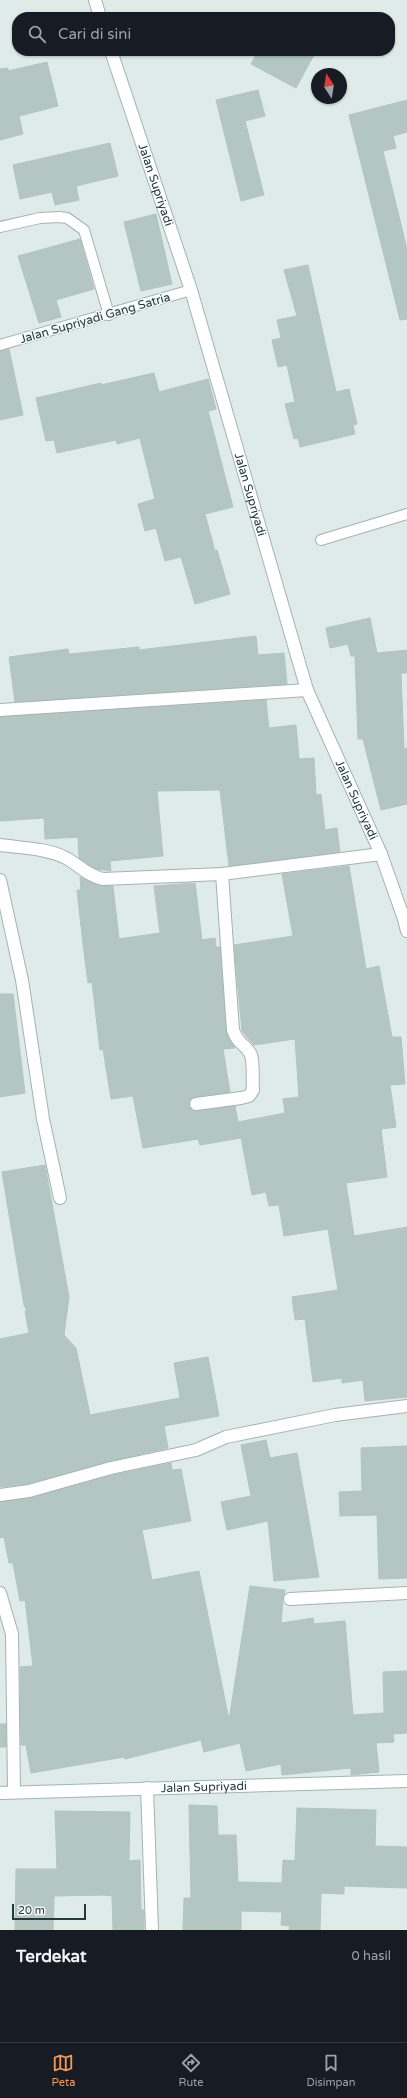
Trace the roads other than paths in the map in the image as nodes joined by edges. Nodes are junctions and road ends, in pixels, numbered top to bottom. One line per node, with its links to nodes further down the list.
1 (95, 0): 2 (street)
2 (99, 12)
3 (112, 56): 5 (street, Jalan Supriyadi)
4 (0, 227): 6 (lane)
5 (191, 290): 6 (lane, Jalan Supriyadi Gang Satria); 10 (street, Jalan Supriyadi)
6 (109, 315): 7 (lane, Jalan Supriyadi Gang Satria)
7 (0, 345)
8 (407, 514): 9 (lane)
9 (321, 540)
10 (307, 690): 11 (street); 13 (street, Jalan Supriyadi)
11 (0, 710)
12 (0, 845): 14 (street)
13 (381, 854): 14 (street); 16 (street, Jalan Supriyadi)
14 (222, 874): 17 (street)
15 (0, 880): 18 (street)
16 (407, 931)
17 (196, 1104)
18 (60, 1198)
19 (407, 1406): 20 (street)
20 (0, 1495)
21 (0, 1593): 26 (street)
22 (407, 1593): 23 (street)
23 (290, 1599)
24 (407, 1781): 25 (street, Jalan Supriyadi)
25 (147, 1788): 26 (street, Jalan Supriyadi); 28 (street)
26 (14, 1791): 27 (street, Jalan Supriyadi)
27 (0, 1793)
28 (152, 1930)

